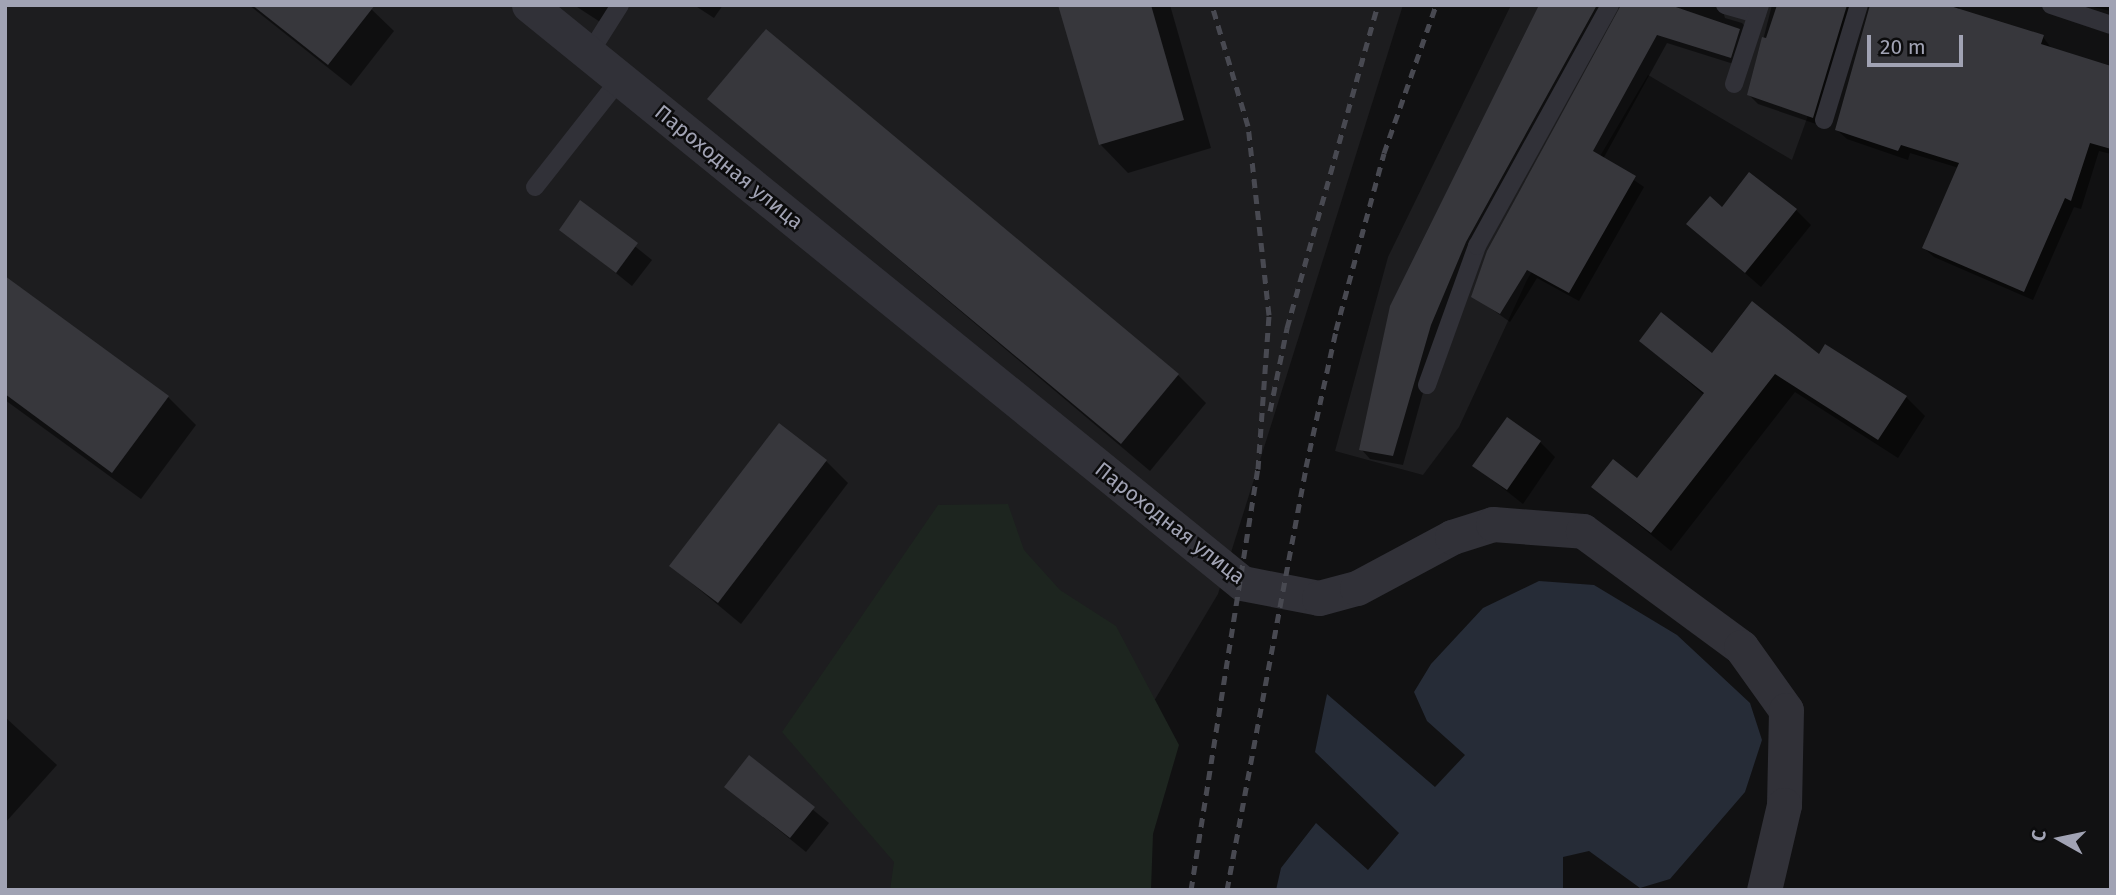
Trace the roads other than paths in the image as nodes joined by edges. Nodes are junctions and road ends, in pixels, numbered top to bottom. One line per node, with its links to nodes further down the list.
1 (529, 5): 9 (street, Пароходная улица)
2 (620, 5): 9 (lane)
3 (1609, 5): 14 (lane)
4 (1725, 5): 7 (lane)
5 (1859, 5): 12 (lane)
6 (2061, 7): 8 (lane)
7 (1758, 10): 11 (lane)
8 (2111, 25)
9 (589, 54): 10 (street, Пароходная улица)
10 (620, 79): 13 (lane); 15 (street, Пароходная улица)
11 (1734, 84)
12 (1824, 120)
13 (535, 187)
14 (1427, 385)
15 (1764, 890)

